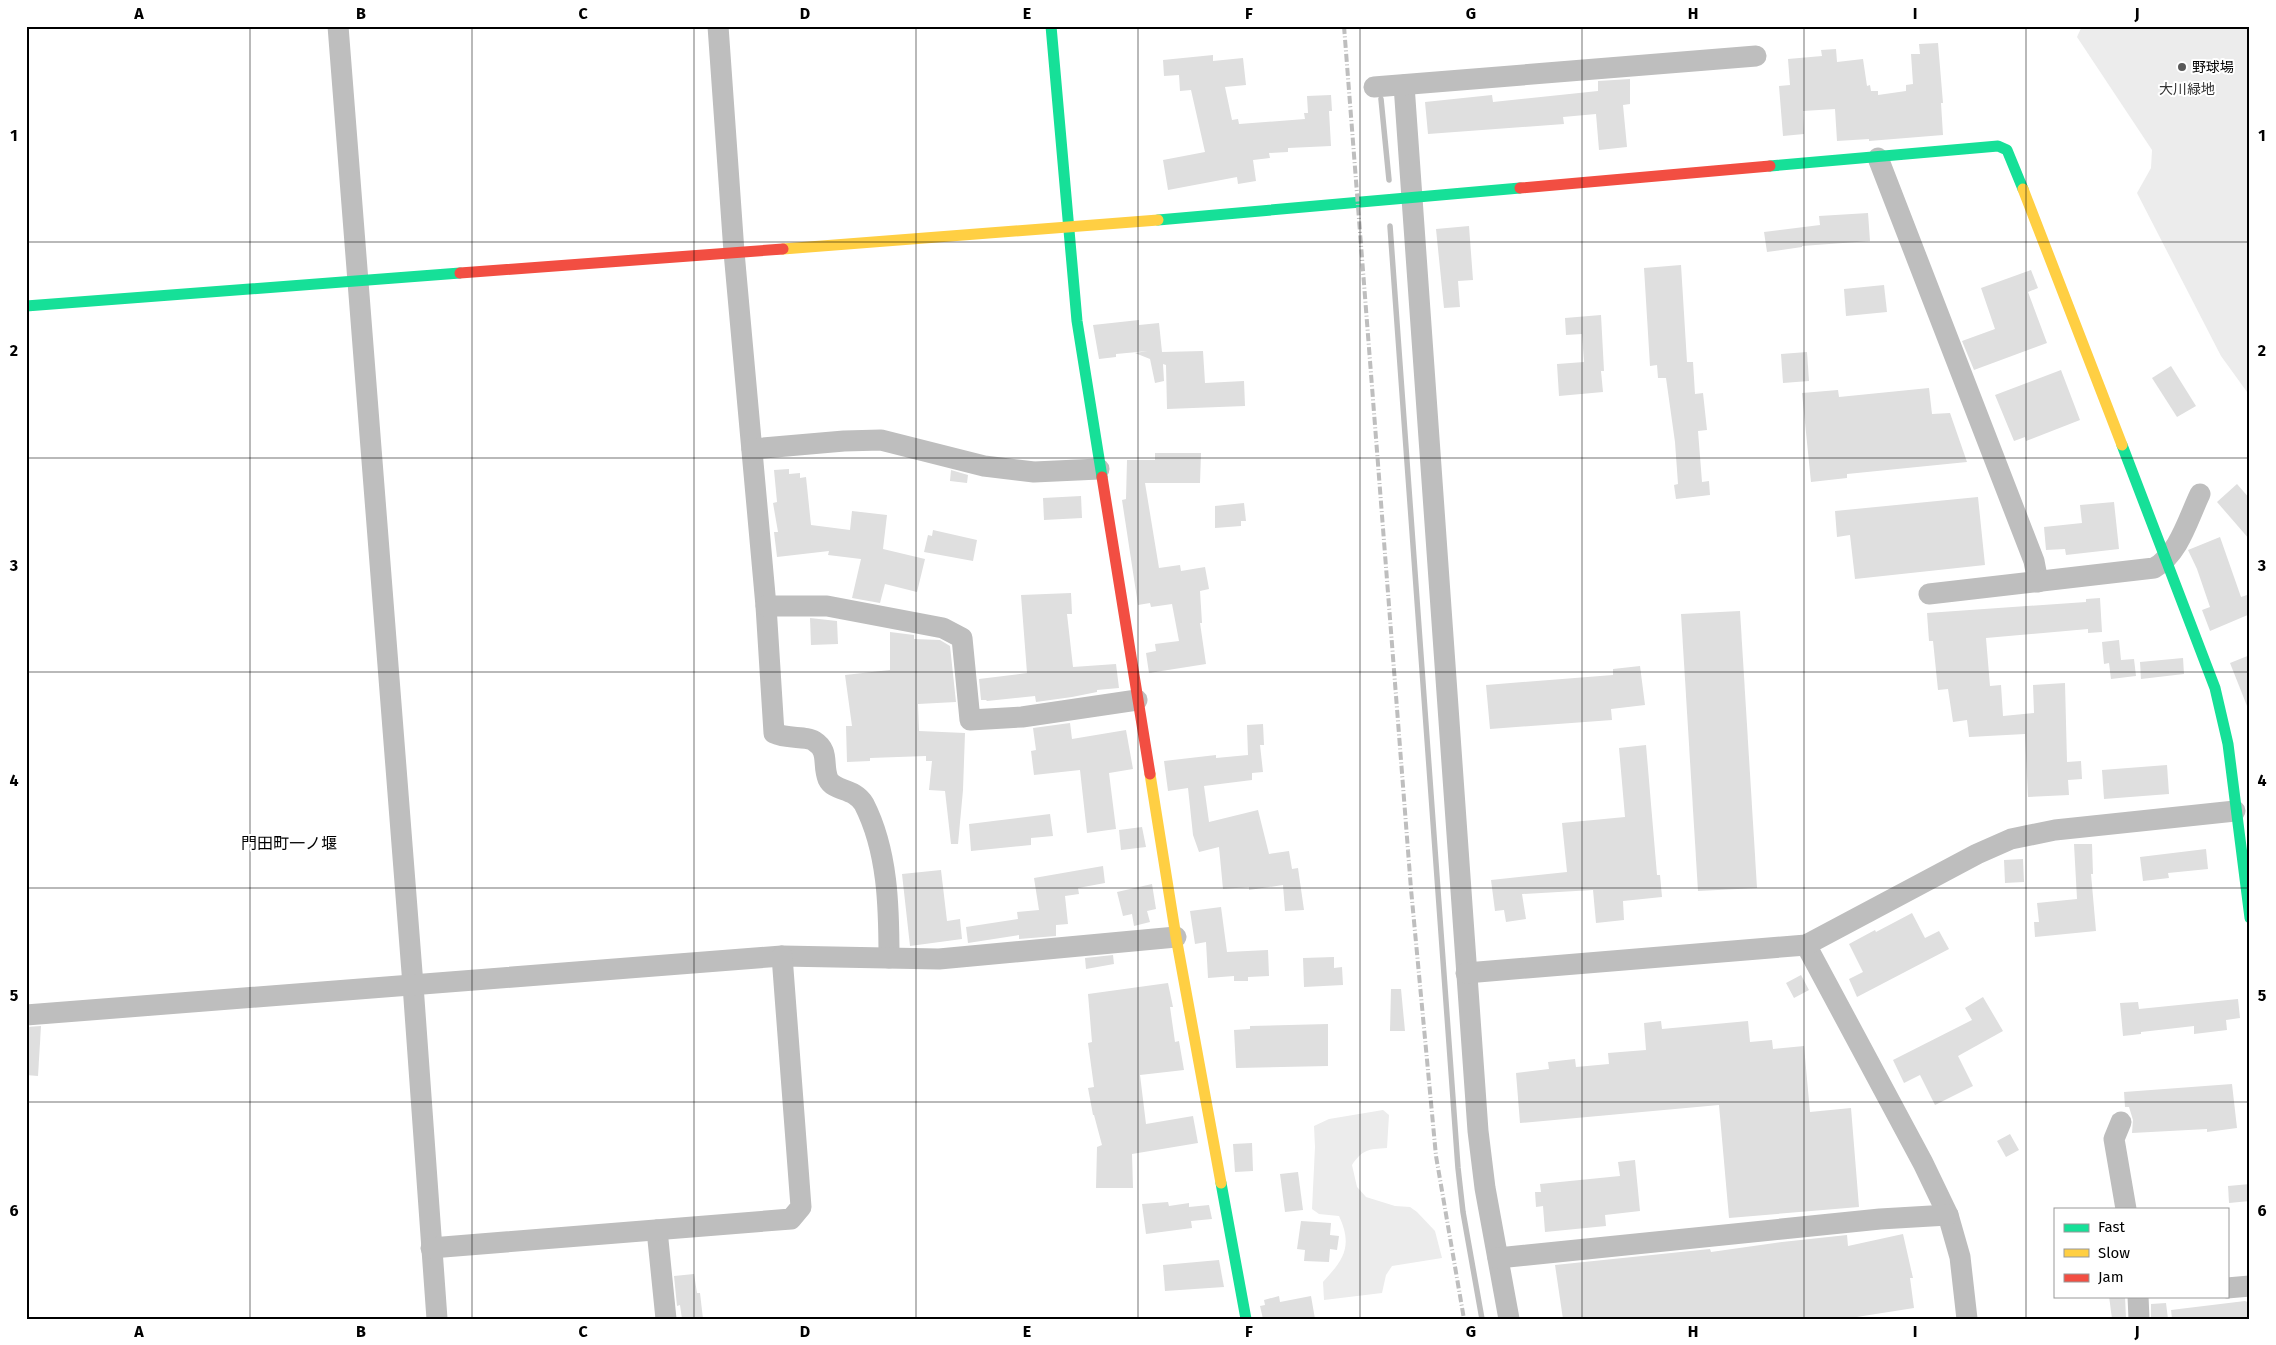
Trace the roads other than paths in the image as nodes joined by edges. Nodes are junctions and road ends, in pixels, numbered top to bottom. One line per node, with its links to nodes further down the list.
1 (338, 26): 11 (street)
2 (718, 26): 10 (street)
3 (1051, 26): 9 (street)
4 (1756, 56): 5 (street)
5 (1404, 85): 6 (street); 8 (street)
6 (1374, 86)
7 (1878, 158): 8 (street); 16 (street); 17 (street)
8 (1413, 198): 9 (street); 28 (street)
9 (1067, 228): 10 (street); 14 (street)
10 (734, 252): 11 (street); 13 (street)
11 (358, 281): 12 (street); 29 (street)
12 (26, 306)
13 (752, 449): 14 (street); 19 (street)
14 (1099, 469): 20 (street)
15 (2200, 494): 16 (street)
16 (2165, 561): 17 (street); 21 (street)
17 (2038, 582): 18 (street)
18 (1929, 594)
19 (766, 606): 20 (street); 27 (street)
20 (1136, 700): 24 (street)
21 (2235, 811): 22 (street); 25 (street)
22 (2244, 840): 23 (street)
23 (2250, 918)
24 (1176, 937): 27 (street); 42 (street)
25 (1806, 945): 28 (street); 33 (street)
26 (782, 956): 27 (street); 29 (street); 34 (street)
27 (889, 958)
28 (1466, 973): 36 (street)
29 (413, 985): 30 (street); 35 (street)
30 (26, 1015)
31 (2121, 1122): 32 (street)
32 (2126, 1208)
33 (1948, 1215): 36 (street); 44 (street)
34 (657, 1230): 35 (street); 41 (street)
35 (431, 1248): 40 (street)
36 (1498, 1258): 43 (street)
37 (2250, 1286): 38 (street)
38 (2228, 1288)
39 (2141, 1298): 45 (street)
40 (436, 1319)
41 (666, 1319)
42 (1246, 1319)
43 (1509, 1319)
44 (1967, 1319)
45 (2139, 1319)

